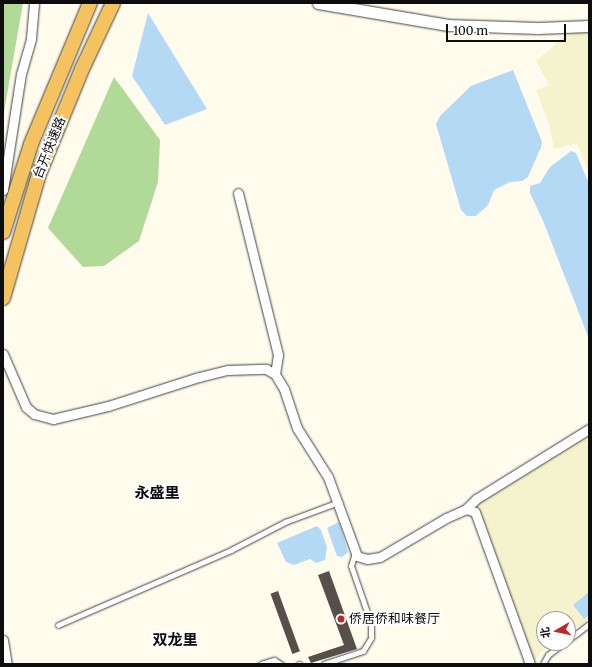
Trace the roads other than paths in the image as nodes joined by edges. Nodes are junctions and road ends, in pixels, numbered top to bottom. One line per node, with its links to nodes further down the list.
1 (34, 3): 6 (street)
2 (90, 3): 8 (highway, 台开快速路)
3 (113, 3): 9 (highway, 台开快速路)
4 (318, 3): 5 (street)
5 (589, 26)
6 (3, 190)
7 (238, 193): 11 (street)
8 (3, 232)
9 (3, 298)
10 (3, 354): 11 (street)
11 (275, 374): 13 (street)
12 (589, 429): 14 (street)
13 (339, 502): 15 (street); 17 (lane)
14 (466, 509): 15 (street); 25 (street)
15 (355, 553): 24 (lane)
16 (589, 624): 18 (lane)
17 (58, 625)
18 (576, 634)
19 (3, 640): 21 (street)
20 (553, 651): 26 (lane)
21 (7, 664)
22 (261, 664): 23 (lane)
23 (281, 664)
24 (324, 664)
25 (530, 664)
26 (543, 664)

